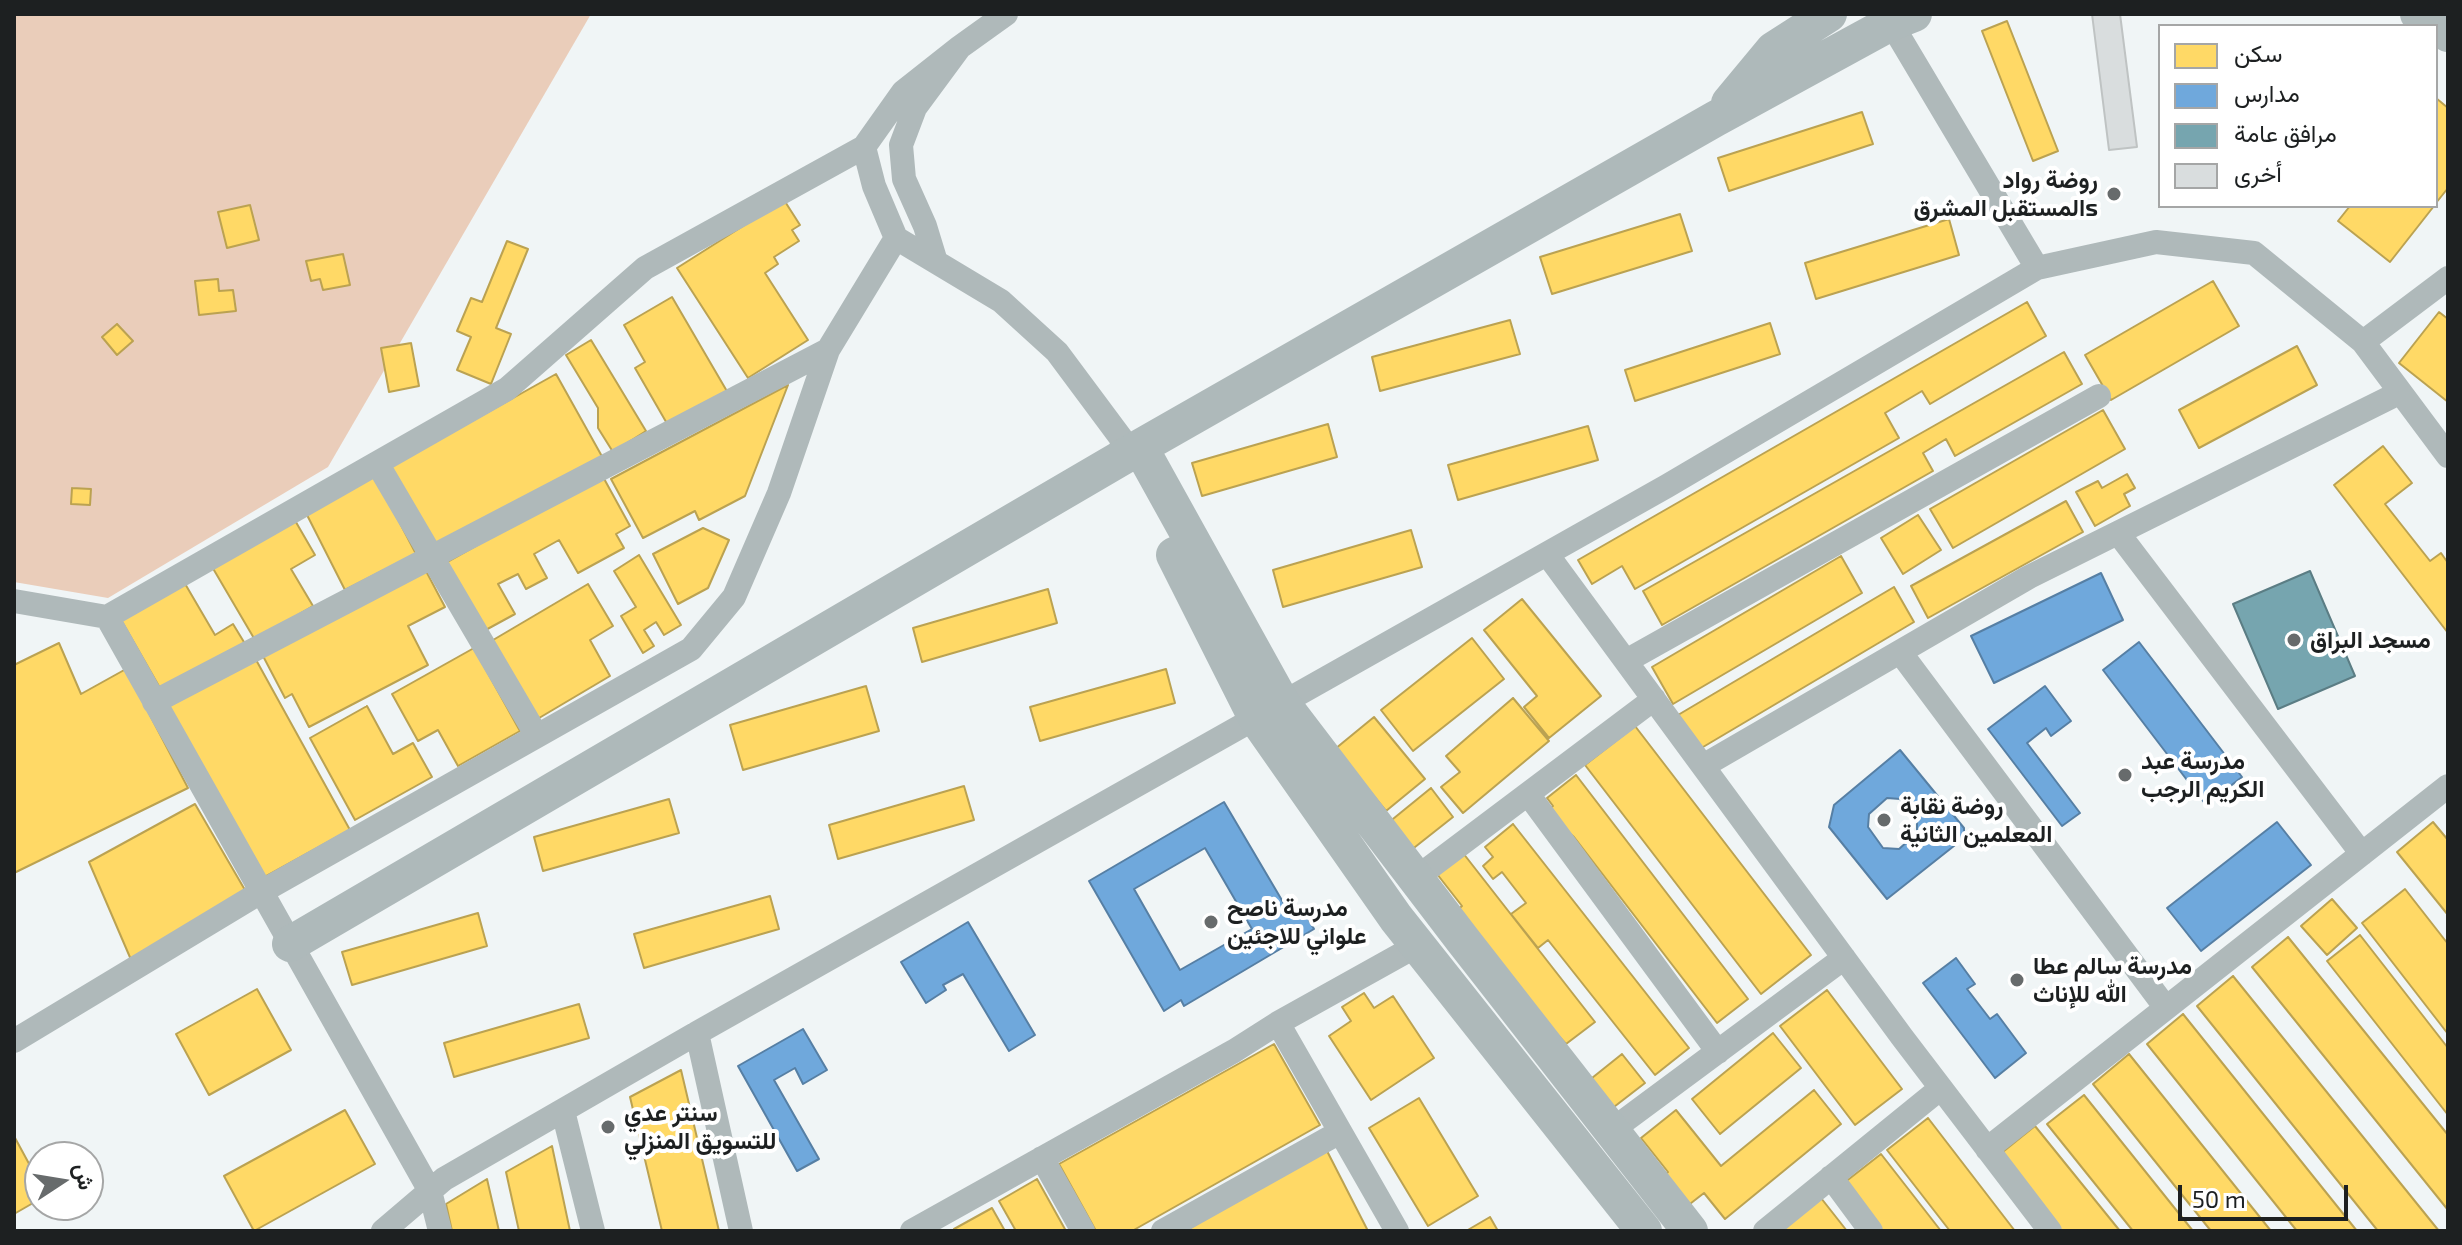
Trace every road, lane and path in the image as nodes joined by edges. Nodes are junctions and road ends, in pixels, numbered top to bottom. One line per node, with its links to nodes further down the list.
1 (1006, 14): 4 (street)
2 (1829, 14): 5 (main road)
3 (1903, 19): 5 (main road); 9 (street)
4 (960, 47): 6 (street); 8 (street)
5 (1715, 119): 15 (main road)
6 (864, 147): 7 (street); 17 (street)
7 (896, 238): 8 (street); 12 (street)
8 (936, 262): 15 (street)
9 (2037, 268): 11 (street); 19 (street)
10 (2448, 278): 11 (street)
11 (2363, 342): 13 (street)
12 (828, 350): 20 (street); 28 (street)
13 (2399, 393): 16 (street); 18 (street)
14 (2099, 396): 24 (street)
15 (1128, 447): 27 (main road); 35 (main road)
16 (2448, 456)
17 (377, 463): 20 (street); 22 (street)
18 (2118, 533): 23 (street); 32 (street)
19 (1547, 554): 24 (street); 27 (street)
20 (432, 557): 26 (street); 28 (street)
21 (14, 601): 22 (street)
22 (107, 617): 26 (street)
23 (1900, 652): 29 (street); 38 (street)
24 (1626, 661): 25 (street)
25 (1654, 699): 29 (street); 31 (street)
26 (154, 702): 34 (street)
27 (1269, 710): 33 (main road); 36 (main road); 40 (street)
28 (537, 736): 34 (street)
29 (1703, 766): 37 (street)
30 (2448, 786): 32 (street)
31 (1528, 794): 33 (street); 42 (street)
32 (2362, 854): 38 (street)
33 (1416, 878): 45 (main road)
34 (261, 892): 35 (street); 41 (street)
35 (290, 944): 50 (street)
36 (1418, 945): 39 (street); 60 (main road)
37 (1844, 958): 42 (street); 43 (street)
38 (2166, 1008): 47 (street)
39 (1278, 1023): 46 (street); 48 (street)
40 (697, 1033): 44 (street); 55 (street)
41 (14, 1041)
42 (1718, 1052): 45 (street)
43 (1941, 1088): 47 (street); 49 (street)
44 (563, 1111): 50 (street); 54 (street)
45 (1612, 1130): 61 (main road)
46 (1340, 1132): 58 (street); 59 (street)
47 (1987, 1149): 64 (street)
48 (1042, 1158): 51 (street); 57 (street)
49 (1831, 1177): 62 (street); 63 (street)
50 (430, 1191): 52 (street); 53 (street)
51 (940, 1224): 56 (street)
52 (383, 1231)
53 (440, 1231)
54 (593, 1231)
55 (741, 1231)
56 (912, 1231)
57 (1083, 1231)
58 (1163, 1231)
59 (1397, 1231)
60 (1644, 1231)
61 (1690, 1231)
62 (1765, 1231)
63 (1871, 1231)
64 (2050, 1231)

